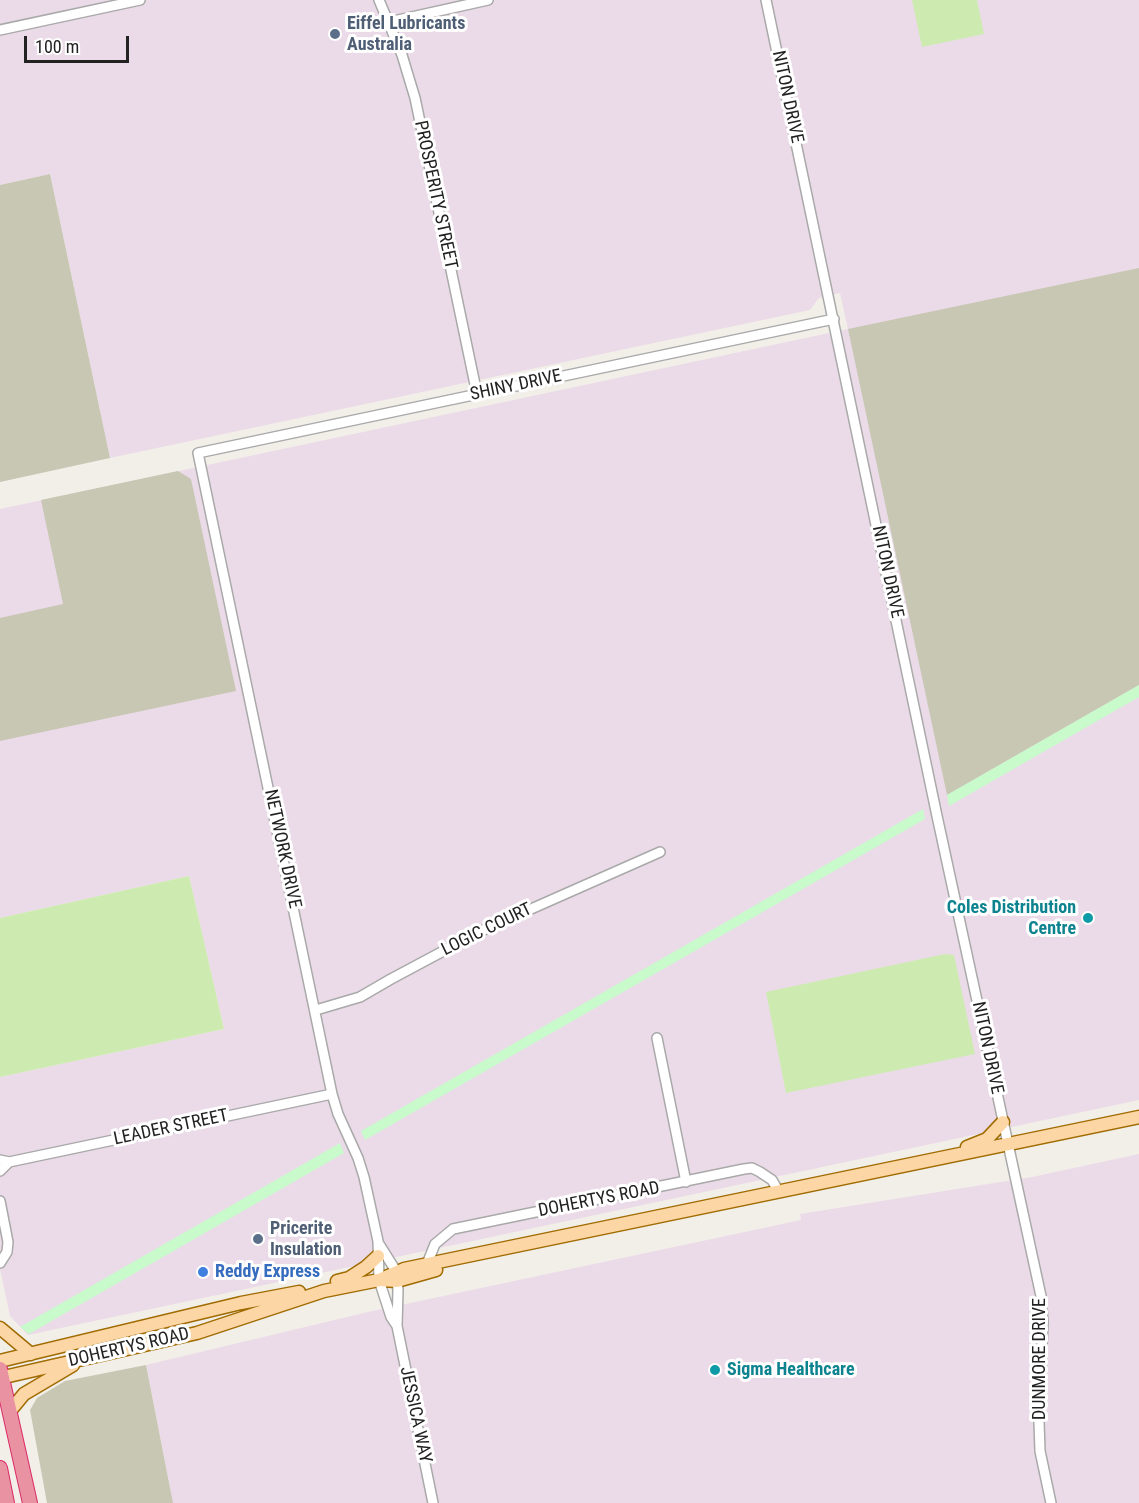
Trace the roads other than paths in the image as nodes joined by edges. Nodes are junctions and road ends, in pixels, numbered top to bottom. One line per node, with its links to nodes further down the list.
1 (140, 0): 6 (street)
2 (380, 0): 5 (street, PROSPERITY STREET)
3 (488, 0): 5 (street)
4 (766, 0): 7 (street, NITON DRIVE)
5 (389, 22): 8 (street, PROSPERITY STREET)
6 (0, 30)
7 (834, 319): 8 (street, SHINY DRIVE); 15 (street, NITON DRIVE)
8 (477, 394): 9 (street, SHINY DRIVE)
9 (198, 453): 11 (street, NETWORK DRIVE)
10 (660, 852): 11 (street, LOGIC COURT)
11 (316, 1010): 13 (street, NETWORK DRIVE)
12 (657, 1038): 20 (street)
13 (332, 1094): 17 (street, LEADER STREET); 23 (street, NETWORK DRIVE)
14 (1139, 1117): 16 (main road, DOHERTYS ROAD)
15 (1003, 1122): 16 (street, NITON DRIVE); 19 (main road)
16 (1008, 1145): 19 (main road, DOHERTYS ROAD); 43 (street, DUNMORE DRIVE)
17 (5, 1161): 18 (street, LEADER STREET)
18 (0, 1171)
19 (867, 1173): 21 (main road, DOHERTYS ROAD)
20 (686, 1182): 21 (street, DOHERTYS ROAD); 27 (street, DOHERTYS ROAD)
21 (779, 1192): 24 (main road, DOHERTYS ROAD)
22 (0, 1201): 26 (street)
23 (378, 1241): 25 (street, NETWORK DRIVE); 28 (street, NETWORK DRIVE)
24 (481, 1254): 27 (main road, DOHERTYS ROAD); 28 (main road, DOHERTYS ROAD)
25 (378, 1256): 29 (street, NETWORK DRIVE); 31 (main road)
26 (0, 1263)
27 (427, 1264): 28 (main road, DOHERTYS ROAD)
28 (397, 1276): 29 (main road, DOHERTYS ROAD); 32 (street, JESSICA WAY)
29 (379, 1280): 30 (main road, DOHERTYS ROAD); 32 (street, JESSICA WAY)
30 (324, 1291): 31 (main road, DOHERTYS ROAD); 35 (main road, DOHERTYS ROAD)
31 (301, 1292): 34 (main road, DOHERTYS ROAD)
32 (397, 1326): 42 (street, JESSICA WAY)
33 (0, 1328): 34 (main road)
34 (31, 1354): 36 (main road, DOHERTYS ROAD)
35 (84, 1358): 37 (main road, DOHERTYS ROAD); 38 (main road)
36 (0, 1361)
37 (1, 1375): 38 (highway)
38 (10, 1411): 41 (highway)
39 (0, 1468): 40 (highway)
40 (7, 1503)
41 (30, 1503)
42 (433, 1503)
43 (1051, 1503)

